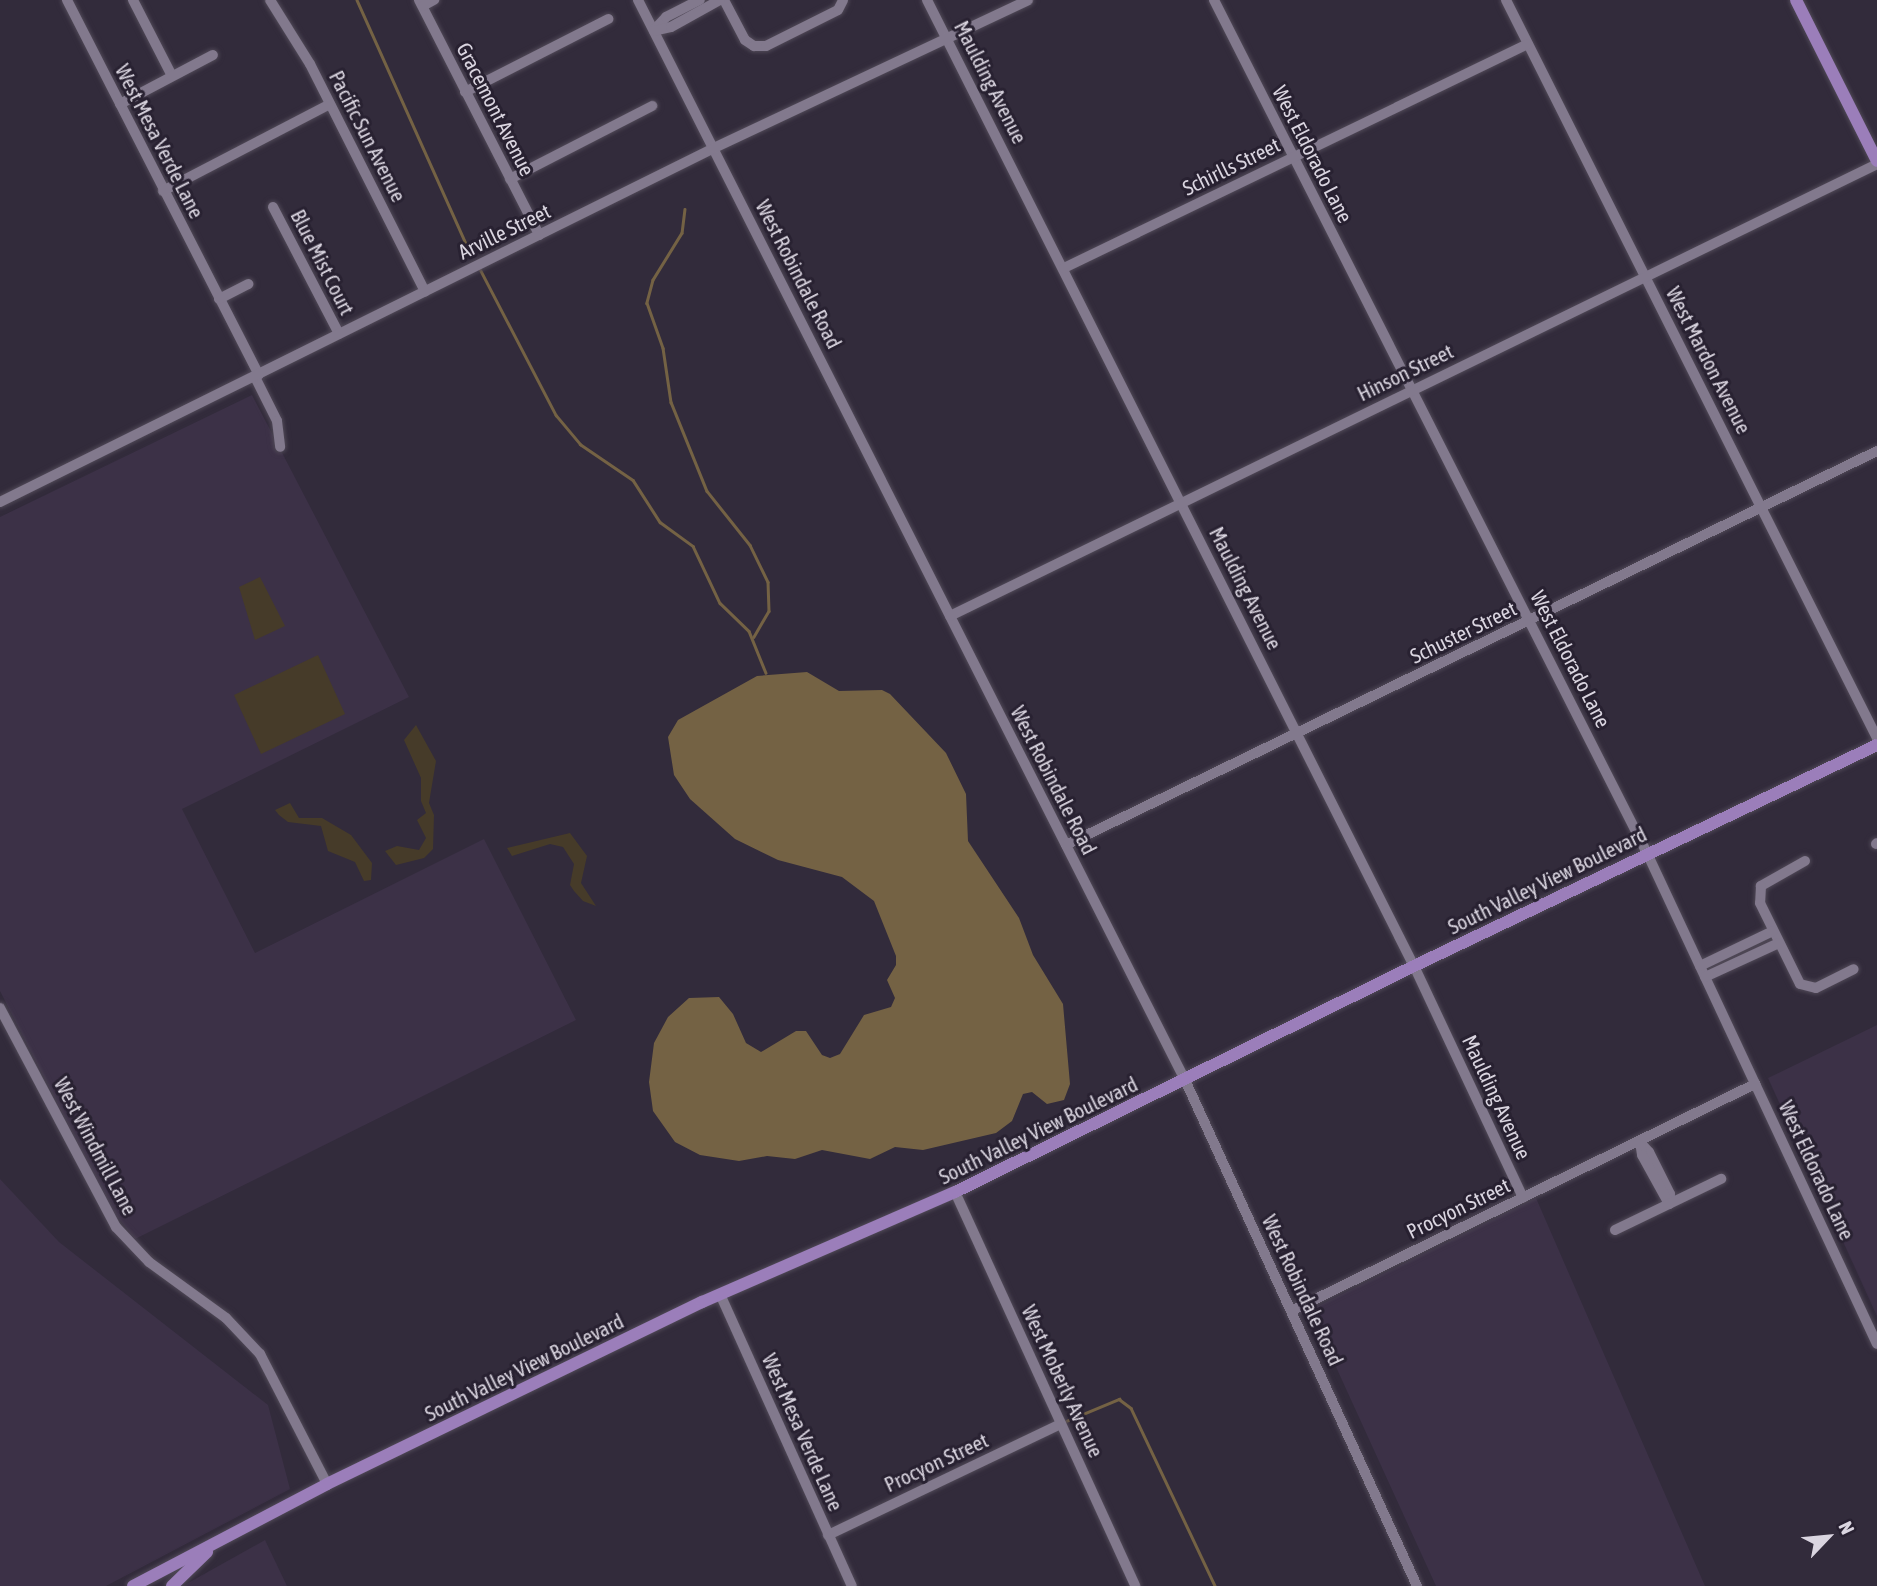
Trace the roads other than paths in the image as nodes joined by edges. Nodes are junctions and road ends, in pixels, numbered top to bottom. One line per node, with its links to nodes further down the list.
1 (67, 0): 22 (street, West Mesa Verde Lane)
2 (132, 0): 20 (street)
3 (270, 0): 23 (street, Pacific Sun Avenue)
4 (434, 0): 14 (street)
5 (638, 0): 16 (street, West Robindale Road)
6 (700, 0): 16 (street)
7 (722, 0): 8 (street); 16 (street)
8 (843, 0)
9 (927, 0): 17 (street, Maulding Avenue)
10 (1028, 0): 17 (street, Arville Street)
11 (1214, 0): 26 (street, West Eldorado Lane)
12 (1506, 0): 18 (street, West Mardon Avenue)
13 (1796, 0): 27 (main road)
14 (421, 3): 21 (street, Gracemont Avenue)
15 (608, 19): 21 (street)
16 (654, 31): 25 (street, West Robindale Road)
17 (947, 39): 25 (street, Arville Street); 32 (street, Maulding Avenue)
18 (1528, 44): 26 (street, Schirlls Street); 33 (street, West Mardon Avenue)
19 (213, 55): 20 (street)
20 (172, 76): 22 (street)
21 (465, 92): 28 (street, Gracemont Avenue)
22 (120, 104): 29 (street, West Mesa Verde Lane)
23 (330, 104): 29 (street); 35 (street, Pacific Sun Avenue)
24 (652, 106): 28 (street)
25 (715, 149): 31 (street, Arville Street); 45 (street, West Robindale Road)
26 (1293, 158): 32 (street, Schirlls Street); 39 (street, West Eldorado Lane)
27 (1877, 163): 33 (street, Hinson Street)
28 (509, 179): 31 (street, Gracemont Avenue)
29 (163, 191): 36 (street, West Mesa Verde Lane)
30 (273, 207): 37 (street, Blue Mist Court)
31 (539, 235): 35 (street, Arville Street)
32 (1065, 268): 43 (street, Maulding Avenue)
33 (1645, 276): 39 (street, Hinson Street); 44 (street, West Mardon Avenue)
34 (248, 284): 36 (street)
35 (425, 292): 37 (street, Arville Street)
36 (219, 299): 38 (street, West Mesa Verde Lane)
37 (339, 334): 38 (street, Arville Street)
38 (257, 376): 40 (street, West Mesa Verde Lane); 42 (street, Arville Street)
39 (1414, 389): 43 (street, Hinson Street); 46 (street, West Eldorado Lane)
40 (281, 447)
41 (1877, 451): 44 (street, Schuster Street)
42 (0, 502)
43 (1181, 503): 45 (street, Hinson Street); 47 (street, Maulding Avenue)
44 (1761, 508): 46 (street, Schuster Street); 48 (street, West Mardon Avenue)
45 (950, 616): 50 (street, West Robindale Road)
46 (1530, 621): 47 (street, Schuster Street); 51 (street, West Eldorado Lane)
47 (1297, 732): 50 (street, Schuster Street); 55 (street, Maulding Avenue)
48 (1877, 738)
49 (1877, 745): 51 (main road, South Valley View Boulevard)
50 (1066, 845): 60 (street, West Robindale Road)
51 (1647, 853): 55 (main road, South Valley View Boulevard); 56 (street, West Eldorado Lane)
52 (1805, 862): 53 (street)
53 (1773, 931): 54 (street); 56 (street)
54 (1779, 943): 57 (street); 58 (street)
55 (1414, 965): 60 (main road, South Valley View Boulevard); 65 (street, Maulding Avenue)
56 (1700, 966): 58 (street, West Eldorado Lane)
57 (1854, 969)
58 (1705, 977): 61 (street, West Eldorado Lane)
59 (0, 1008): 72 (street, West Windmill Lane)
60 (1185, 1080): 64 (main road, South Valley View Boulevard); 69 (street, West Robindale Road)
61 (1755, 1084): 62 (street, Procyon Street); 70 (street, West Eldorado Lane)
62 (1639, 1141): 65 (street, Procyon Street); 66 (street)
63 (1721, 1179): 66 (street)
64 (955, 1192): 68 (main road, South Valley View Boulevard); 71 (street, West Moberly Avenue)
65 (1522, 1198): 69 (street, Procyon Street)
66 (1669, 1204): 67 (street)
67 (1615, 1230)
68 (720, 1294): 72 (main road, South Valley View Boulevard); 73 (street, West Mesa Verde Lane)
69 (1291, 1311): 79 (street, West Robindale Road)
70 (1877, 1344)
71 (1061, 1424): 73 (street, Procyon Street); 78 (street, West Moberly Avenue)
72 (327, 1483): 74 (main road, South Valley View Boulevard)
73 (828, 1535): 77 (street, West Mesa Verde Lane)
74 (215, 1545): 75 (main road, South Valley View Boulevard); 76 (main road, South Valley View Boulevard)
75 (133, 1586)
76 (172, 1586)
77 (852, 1586)
78 (1135, 1586)
79 (1417, 1586)

